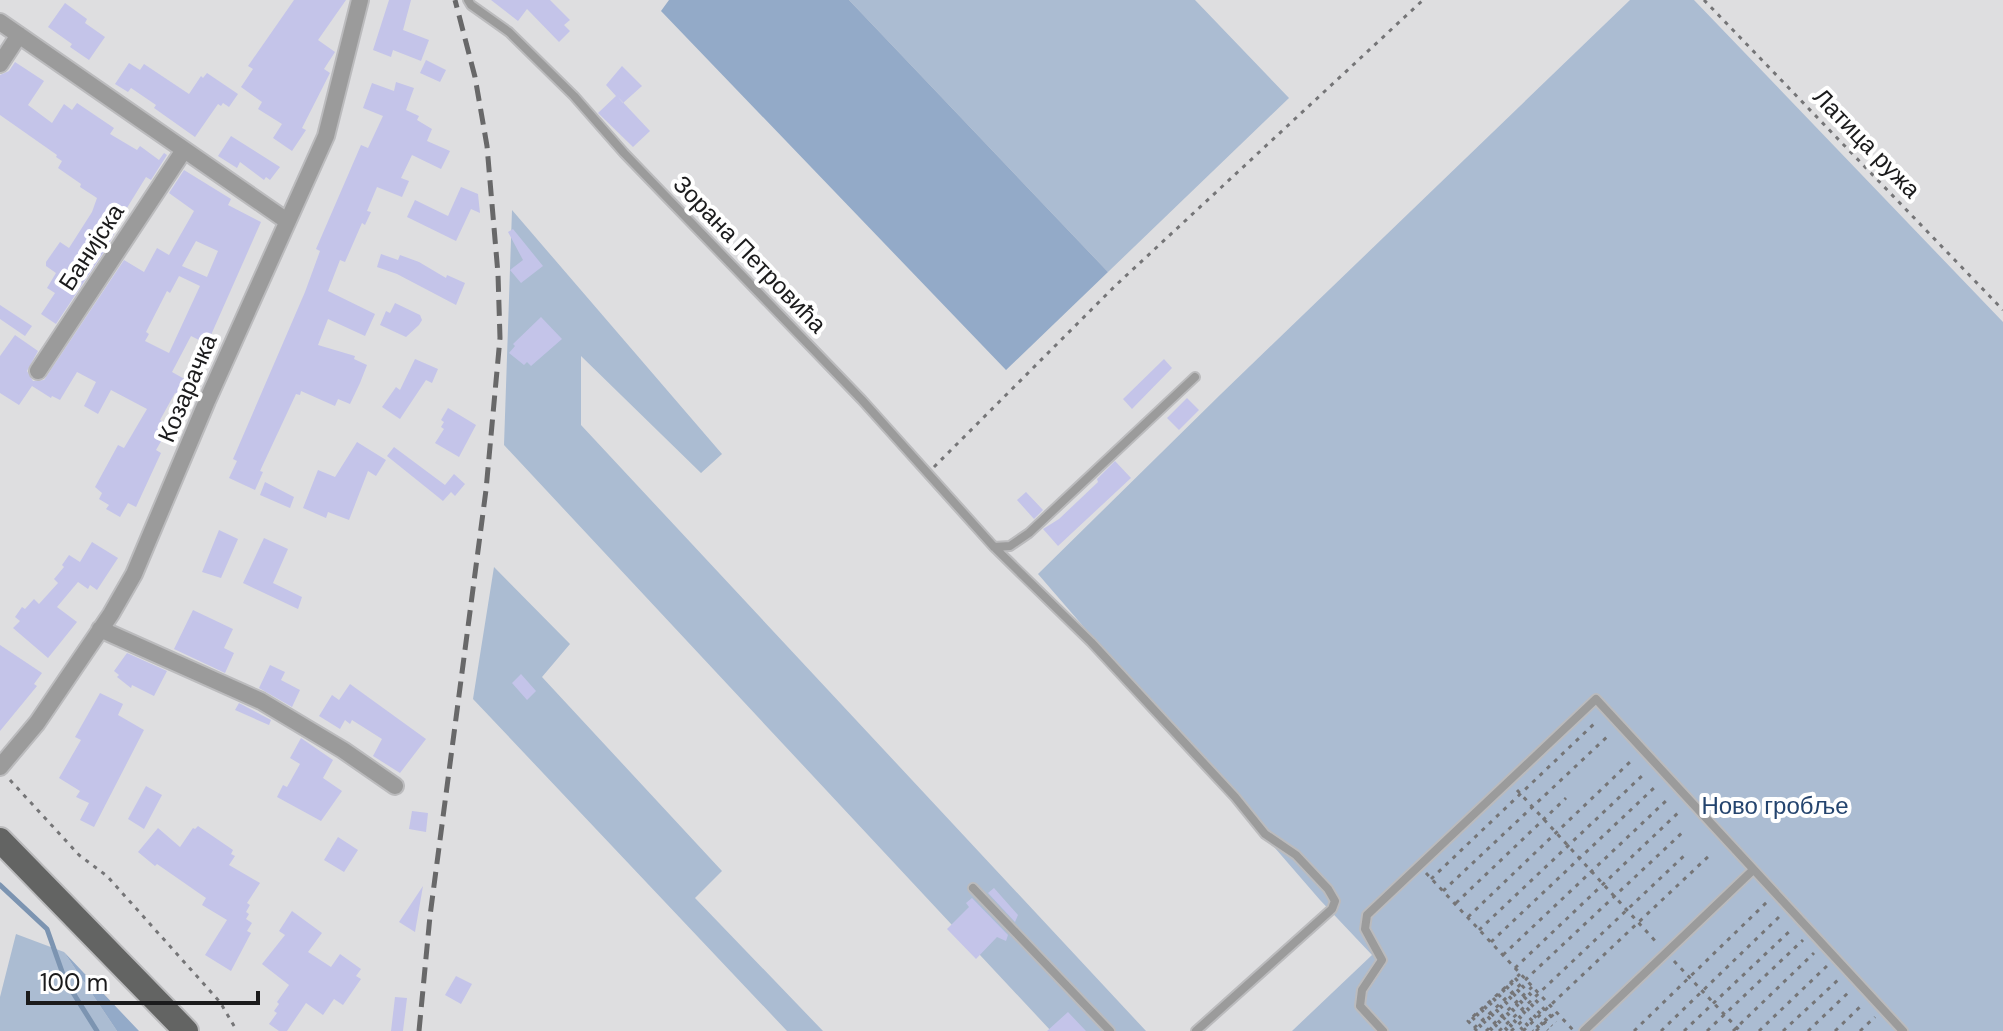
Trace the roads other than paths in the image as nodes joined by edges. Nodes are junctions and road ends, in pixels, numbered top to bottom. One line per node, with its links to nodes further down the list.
1 (360, 0): 7 (street, Козарачка)
2 (468, 0): 10 (lane, Зорана Петровића)
3 (0, 22): 4 (street)
4 (19, 35): 5 (street); 6 (street)
5 (0, 64)
6 (184, 150): 7 (street); 8 (street, Банијска)
7 (287, 221): 11 (street, Козарачка)
8 (38, 371)
9 (1195, 377): 10 (lane)
10 (994, 547): 19 (lane, Зорана Петровића)
11 (100, 629): 12 (street, Козарачка); 13 (street)
12 (5, 773)
13 (395, 786)
14 (0, 840): 17 (main road)
15 (1753, 870): 20 (lane); 21 (lane); 22 (lane)
16 (973, 888): 18 (lane)
17 (186, 1031)
18 (1110, 1031)
19 (1196, 1031)
20 (1383, 1031)
21 (1584, 1031)
22 (1903, 1031)

